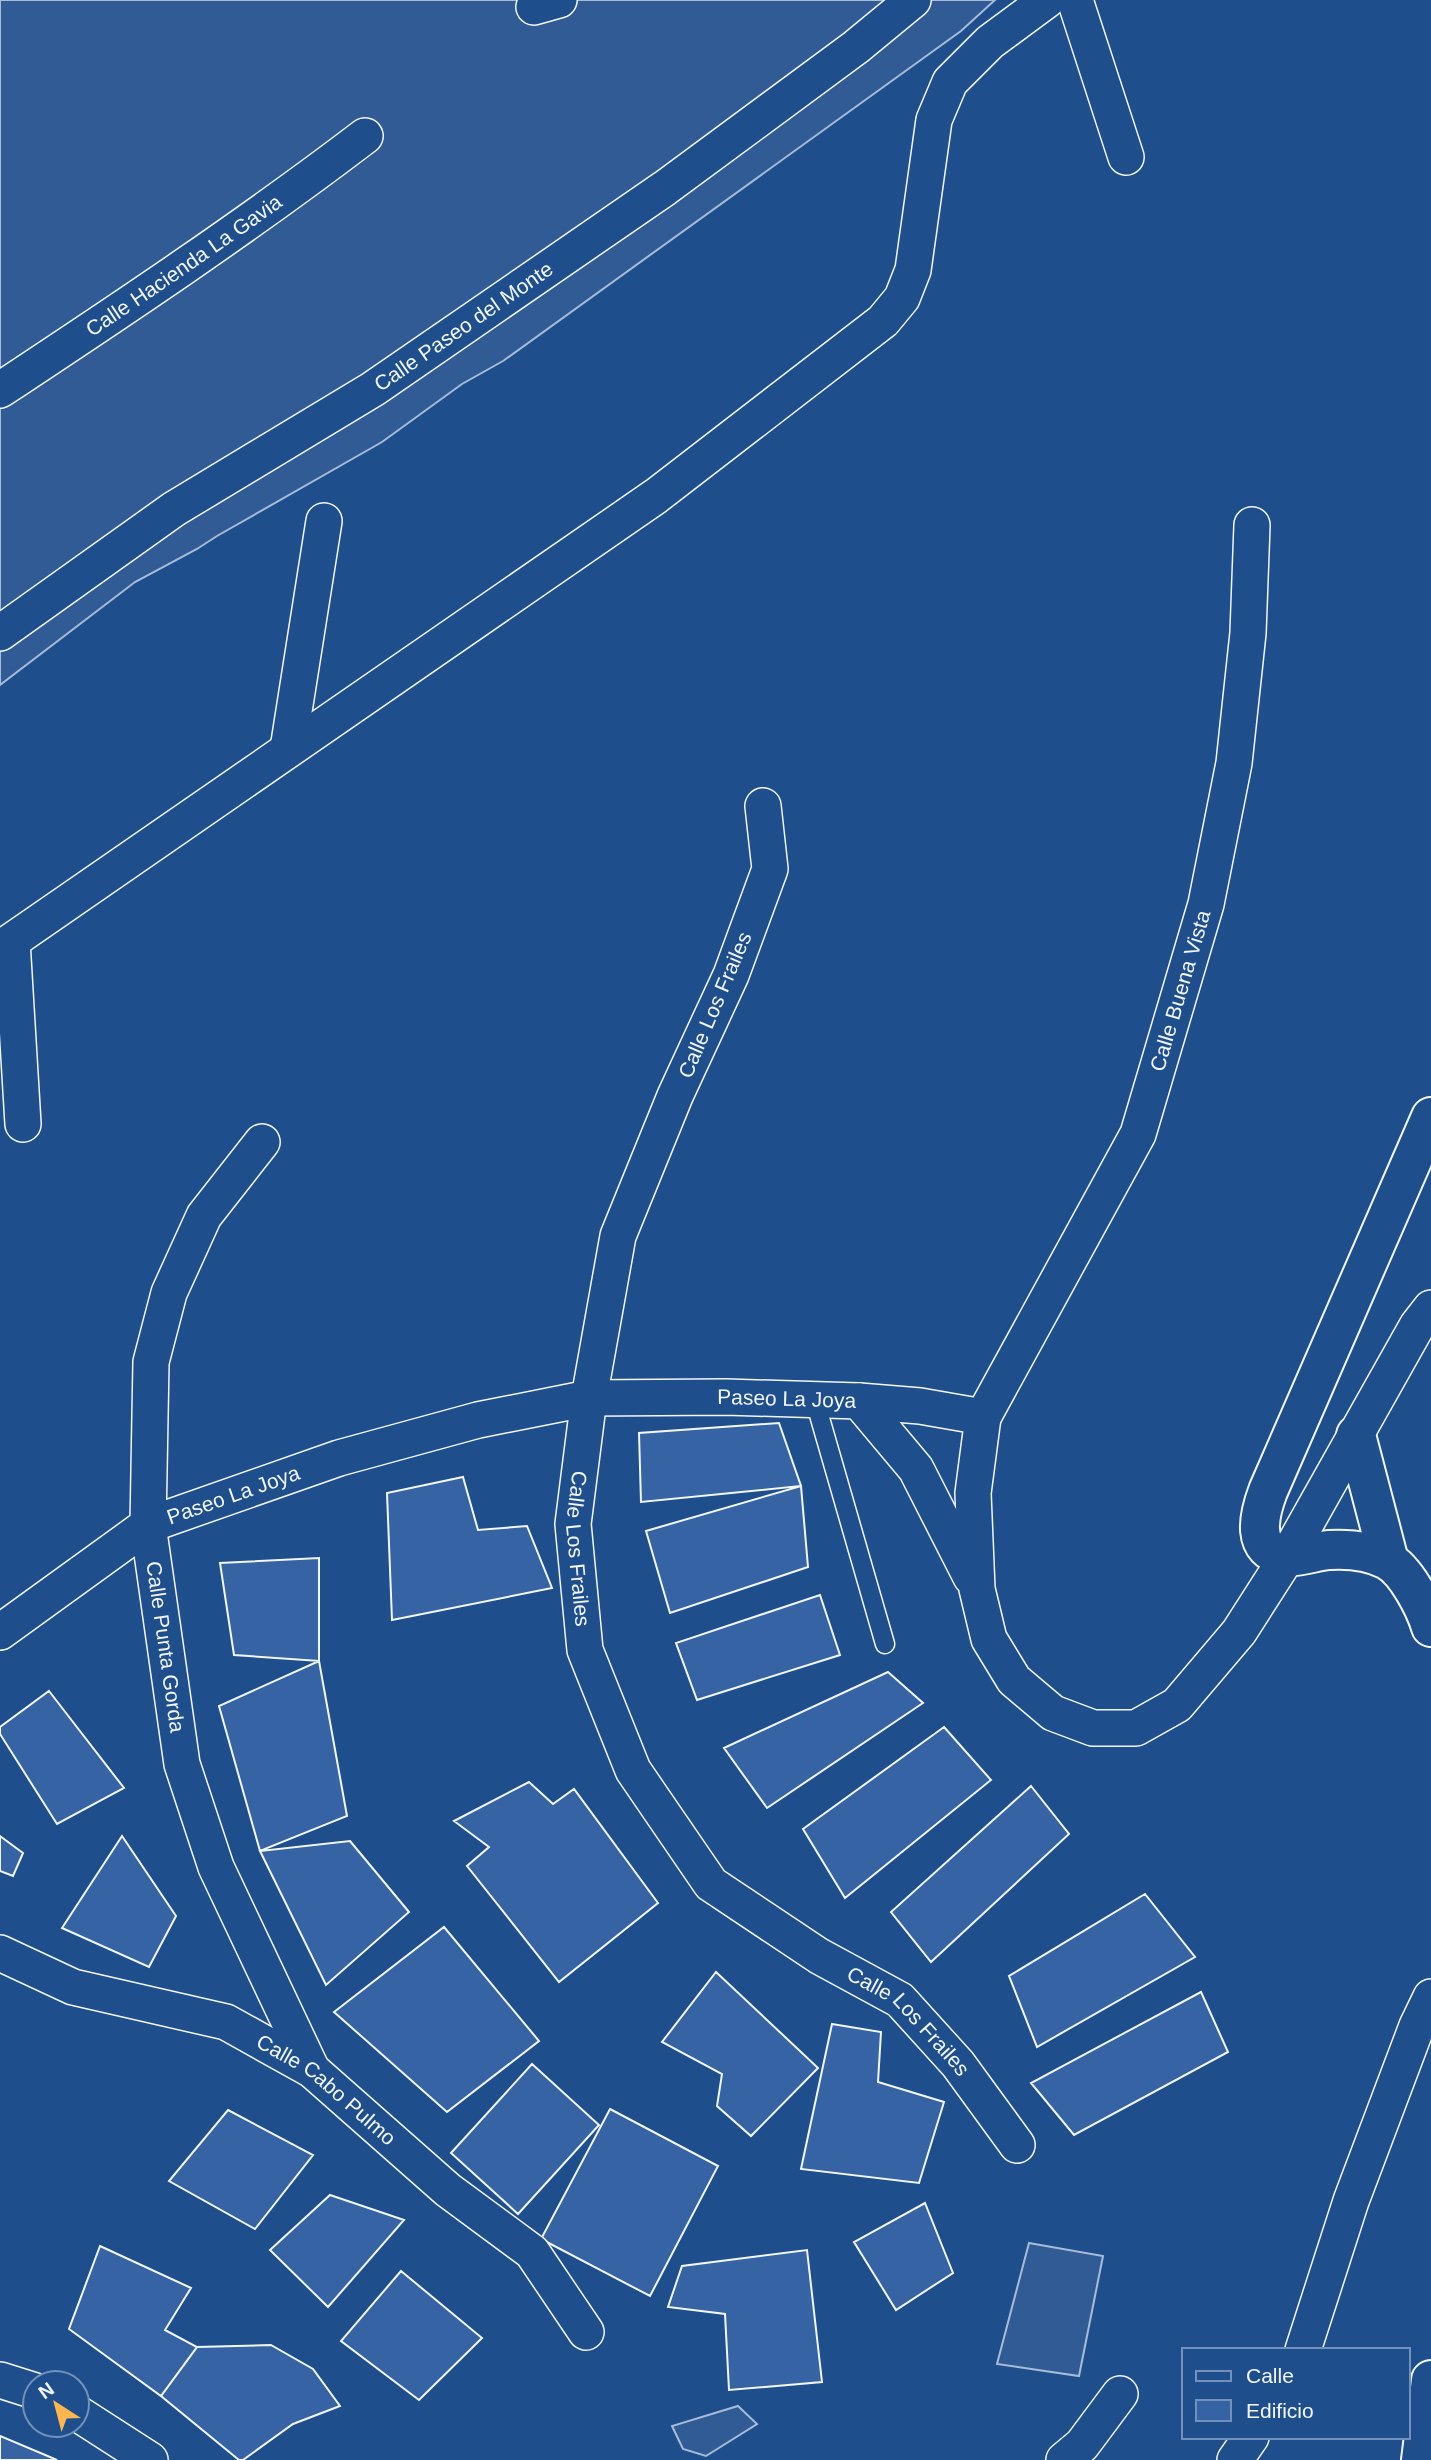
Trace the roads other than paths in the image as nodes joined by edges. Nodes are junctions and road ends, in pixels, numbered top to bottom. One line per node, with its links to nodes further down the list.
1 (913, 0): 9 (street, Calle Paseo del Monte)
2 (1047, 0): 10 (street)
3 (1075, 0): 5 (street)
4 (365, 136): 6 (street, Calle Hacienda La Gavia)
5 (1126, 157)
6 (0, 390)
7 (324, 521): 10 (street)
8 (1252, 525): 20 (street, Calle Buena Vista)
9 (0, 633)
10 (288, 748): 12 (street)
11 (763, 806): 17 (street, Calle Los Frailes)
12 (6, 945): 14 (street)
13 (1431, 1117): 23 (highway)
14 (23, 1124)
15 (262, 1142): 22 (street, Calle Punta Gorda)
16 (1431, 1308): 21 (street)
17 (589, 1398): 18 (street, Paseo La Joya); 22 (street, Paseo La Joya); 32 (street, Calle Los Frailes)
18 (815, 1401): 19 (street, Paseo La Joya); 28 (lane)
19 (859, 1402): 20 (street, Paseo La Joya); 25 (street)
20 (984, 1417): 25 (street)
21 (1356, 1435): 23 (street); 24 (highway)
22 (148, 1525): 27 (street, Paseo La Joya); 31 (street, Calle Punta Gorda)
23 (1287, 1557): 24 (highway); 25 (street)
24 (1389, 1561): 26 (highway)
25 (977, 1589)
26 (1431, 1627)
27 (0, 1632)
28 (885, 1644)
29 (0, 1953): 31 (street, Calle Cabo Pulmo)
30 (1431, 1997): 34 (street)
31 (312, 2070): 33 (street, Calle Cabo Pulmo)
32 (1017, 2145)
33 (586, 2332)
34 (1304, 2348)
35 (0, 2380): 37 (street)
36 (1431, 2380): 44 (highway)
37 (21, 2387)
38 (1120, 2394): 42 (street)
39 (91, 2422): 41 (street)
40 (1250, 2439): 43 (street)
41 (150, 2460)
42 (1064, 2460)
43 (1235, 2460)
44 (1421, 2460)

